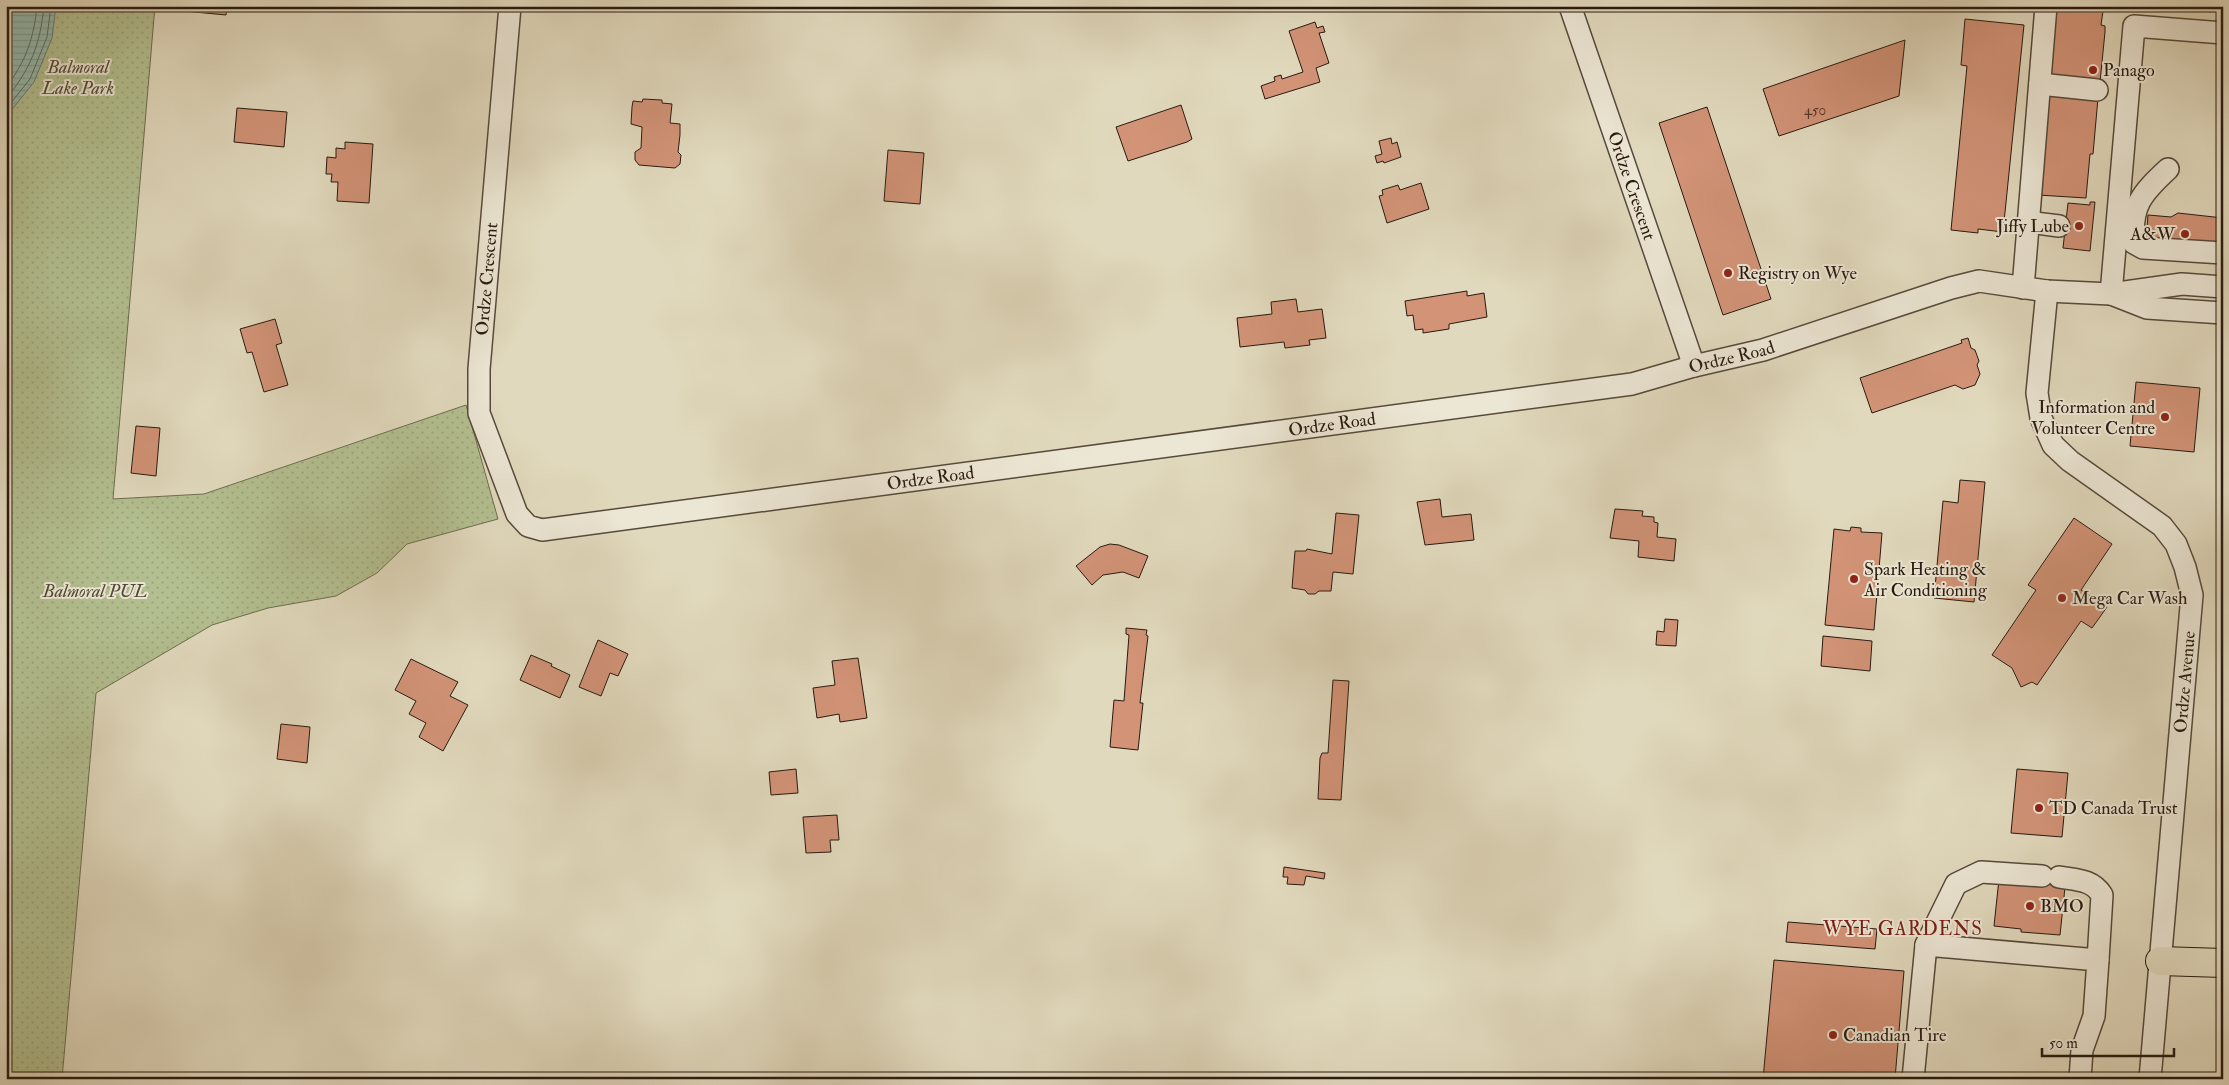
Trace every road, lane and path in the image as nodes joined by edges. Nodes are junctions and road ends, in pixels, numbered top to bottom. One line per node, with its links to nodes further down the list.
1 (510, 6): 17 (street, Ordze Crescent)
2 (1570, 6): 16 (street, Ordze Crescent)
3 (2046, 6): 5 (street)
4 (2223, 33): 14 (street)
5 (2040, 84): 6 (street); 8 (street)
6 (2097, 90)
7 (2168, 169): 10 (street)
8 (2028, 222): 9 (street); 12 (street)
9 (2059, 226)
10 (2223, 252)
11 (2223, 287): 14 (street, Ordze Road)
12 (2023, 288): 13 (street, Ordze Road); 16 (street, Ordze Road)
13 (2047, 291): 14 (street, Ordze Road); 20 (street, Ordze Avenue)
14 (2111, 294): 15 (street, Ordze Road)
15 (2223, 313)
16 (1694, 366): 17 (street, Ordze Road)
17 (542, 530)
18 (1926, 945): 19 (street); 19 (street); 22 (street)
19 (2098, 960): 23 (street)
20 (2160, 961): 21 (main road); 24 (street, Ordze Avenue)
21 (2223, 963)
22 (1913, 1079)
23 (2080, 1079)
24 (2150, 1079)

